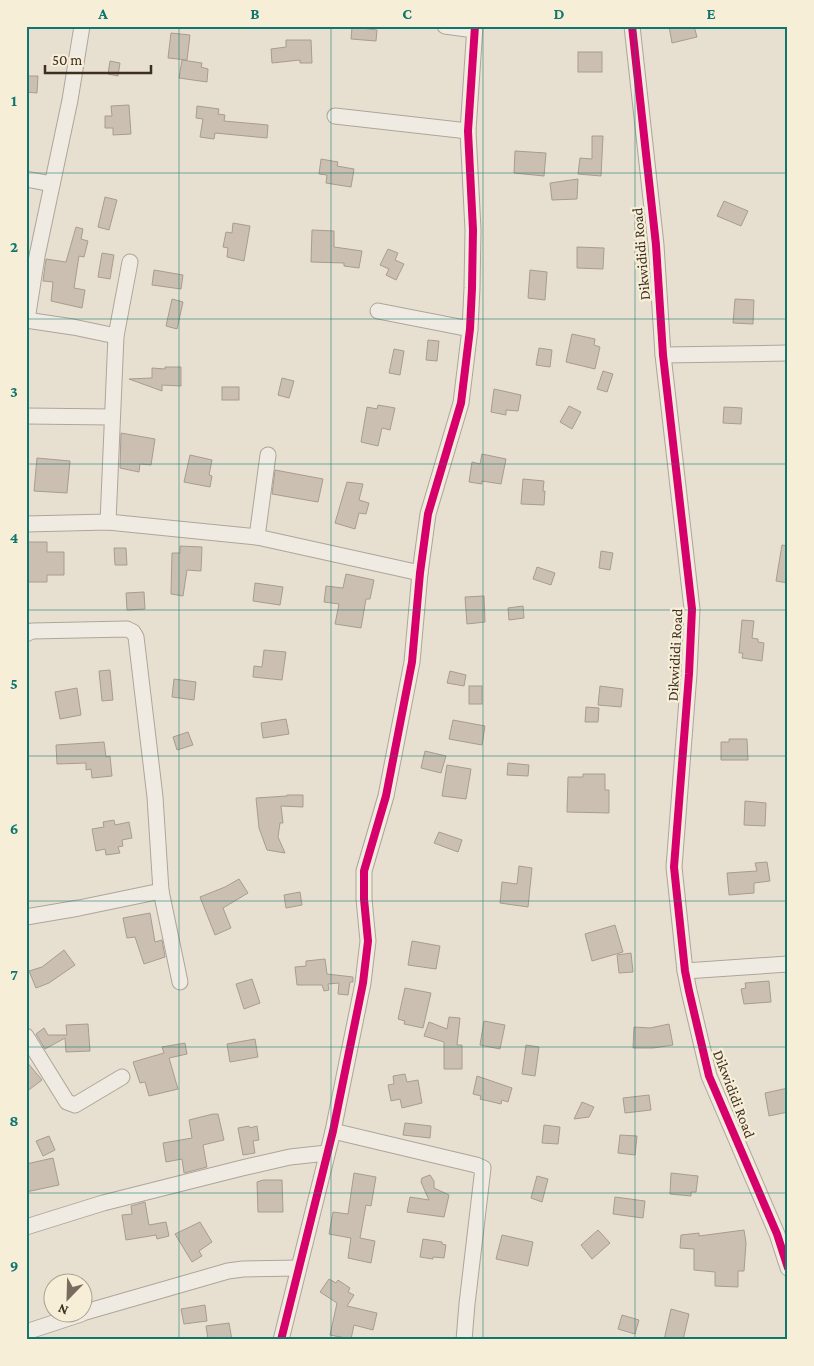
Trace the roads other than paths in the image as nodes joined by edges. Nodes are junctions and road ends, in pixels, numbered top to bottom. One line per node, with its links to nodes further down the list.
1 (82, 26): 8 (street)
2 (445, 26): 4 (street)
3 (632, 26): 15 (street, Dikwididi Road)
4 (475, 28): 6 (street)
5 (335, 116): 6 (street)
6 (468, 131): 12 (street)
7 (26, 179): 8 (street)
8 (52, 184): 11 (street)
9 (130, 262): 13 (street)
10 (378, 311): 12 (street)
11 (27, 320): 13 (street)
12 (470, 329): 22 (street)
13 (116, 336): 17 (street)
14 (788, 353): 15 (street)
15 (663, 354): 27 (street, Dikwididi Road)
16 (26, 416): 17 (street)
17 (112, 417): 19 (street)
18 (268, 455): 21 (street)
19 (108, 522): 20 (street); 21 (street)
20 (26, 524)
21 (257, 537): 22 (street)
22 (420, 573): 31 (street)
23 (26, 634): 24 (street)
24 (161, 891): 25 (street); 28 (street)
25 (26, 917)
26 (788, 964): 27 (street)
27 (686, 971): 35 (street, Dikwididi Road)
28 (180, 982)
29 (26, 1036): 30 (street)
30 (122, 1077)
31 (332, 1131): 32 (street); 40 (street)
32 (327, 1153): 33 (street); 34 (street)
33 (26, 1227)
34 (298, 1268): 36 (street); 39 (street)
35 (788, 1268)
36 (92, 1310)
37 (50, 1324): 38 (street)
38 (26, 1332)
39 (281, 1340)
40 (464, 1340)

